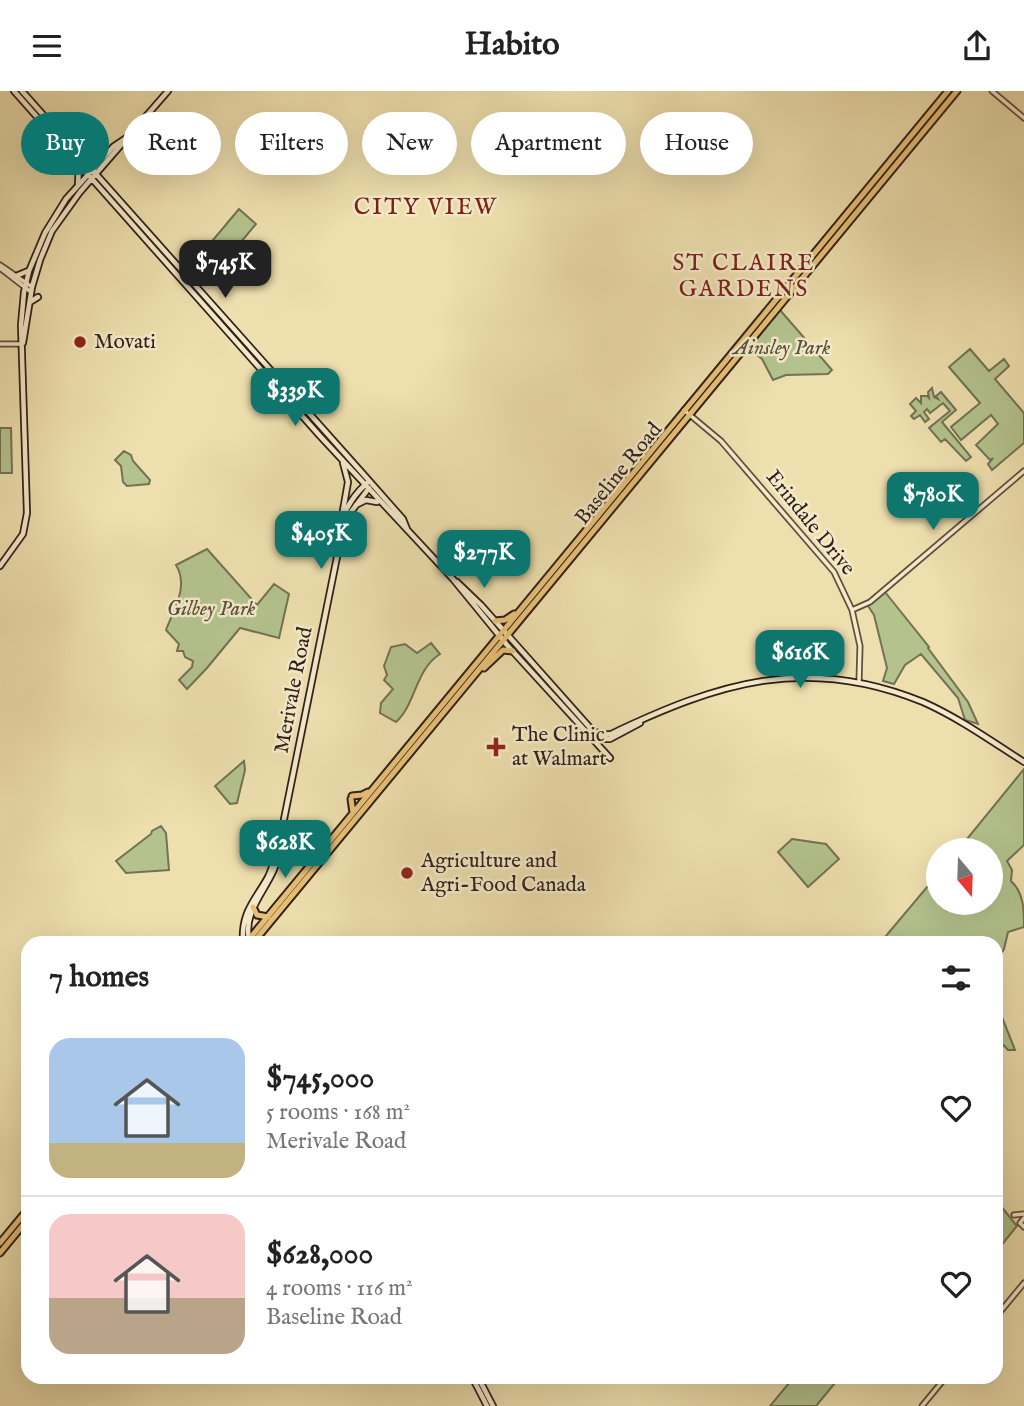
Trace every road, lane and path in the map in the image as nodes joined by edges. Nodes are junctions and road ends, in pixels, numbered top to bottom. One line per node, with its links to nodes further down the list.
1 (14, 91): 7 (main road)
2 (22, 91): 8 (main road)
3 (168, 91): 10 (main road)
4 (948, 91): 29 (main road, Baseline Road)
5 (957, 91): 29 (main road, Baseline Road)
6 (992, 91): 9 (street)
7 (34, 112)
8 (39, 112)
9 (1024, 118)
10 (109, 156)
11 (79, 175): 14 (main road)
12 (91, 175): 14 (main road); 15 (main road); 16 (main road)
13 (102, 175): 15 (main road)
14 (78, 185): 18 (main road)
15 (102, 187): 16 (main road); 21 (main road)
16 (80, 192): 22 (main road)
17 (0, 266): 19 (street); 20 (street)
18 (29, 271): 19 (main road); 20 (main road)
19 (16, 276): 20 (street)
20 (25, 285): 22 (street); 26 (main road)
21 (191, 287): 27 (main road); 28 (main road)
22 (32, 290): 24 (main road)
23 (38, 297): 24 (main road)
24 (29, 303): 26 (main road)
25 (0, 344): 26 (street)
26 (23, 344): 39 (main road)
27 (271, 371): 28 (street); 32 (main road)
28 (268, 378): 30 (main road)
29 (686, 412): 38 (main road, Baseline Road); 42 (street, Erindale Drive)
30 (341, 459): 32 (main road); 35 (main road)
31 (1024, 471): 42 (street)
32 (369, 485): 33 (main road); 34 (main road, Merivale Road); 35 (main road, Merivale Road); 36 (main road)
33 (381, 503): 34 (main road); 36 (main road)
34 (353, 508): 37 (main road, Merivale Road)
35 (340, 528): 37 (main road, Merivale Road)
36 (408, 530): 40 (main road)
37 (339, 547): 57 (main road, Merivale Road)
38 (573, 551): 41 (main road, Baseline Road); 44 (main road, Baseline Road)
39 (0, 566)
40 (453, 579): 43 (main road); 44 (main road)
41 (520, 610): 43 (main road); 44 (main road, Baseline Road)
42 (852, 610): 47 (street, Erindale Drive)
43 (495, 621): 44 (main road)
44 (503, 636): 45 (main road); 46 (main road, Baseline Road); 48 (main road); 52 (main road, Baseline Road)
45 (513, 651): 46 (main road); 48 (main road)
46 (469, 682): 52 (main road, Baseline Road)
47 (859, 682): 49 (main road); 53 (main road)
48 (568, 708): 50 (main road)
49 (649, 717): 50 (main road); 51 (main road)
50 (592, 734): 51 (main road); 51 (main road)
51 (610, 739)
52 (409, 750): 54 (main road, Baseline Road); 55 (main road, Baseline Road)
53 (1024, 762)
54 (375, 785): 55 (main road, Baseline Road); 56 (main road)
55 (361, 805): 56 (main road, Baseline Road); 58 (main road, Baseline Road)
56 (353, 813): 58 (main road, Baseline Road)
57 (280, 839): 59 (main road, Merivale Road); 61 (main road, Merivale Road)
58 (331, 844): 60 (main road, Baseline Road)
59 (253, 907): 60 (main road); 62 (main road, Merivale Road)
60 (269, 920): 63 (main road, Baseline Road)
61 (249, 936)
62 (249, 936)
63 (256, 936)
64 (1014, 1215): 66 (street)
65 (21, 1218): 68 (main road)
66 (1023, 1221)
67 (21, 1228): 69 (main road)
68 (0, 1243)
69 (0, 1253)
70 (1024, 1283): 71 (street)
71 (1003, 1308)
72 (475, 1384): 75 (main road)
73 (482, 1384): 76 (main road)
74 (940, 1384): 77 (street)
75 (484, 1406)
76 (494, 1406)
77 (922, 1406)

